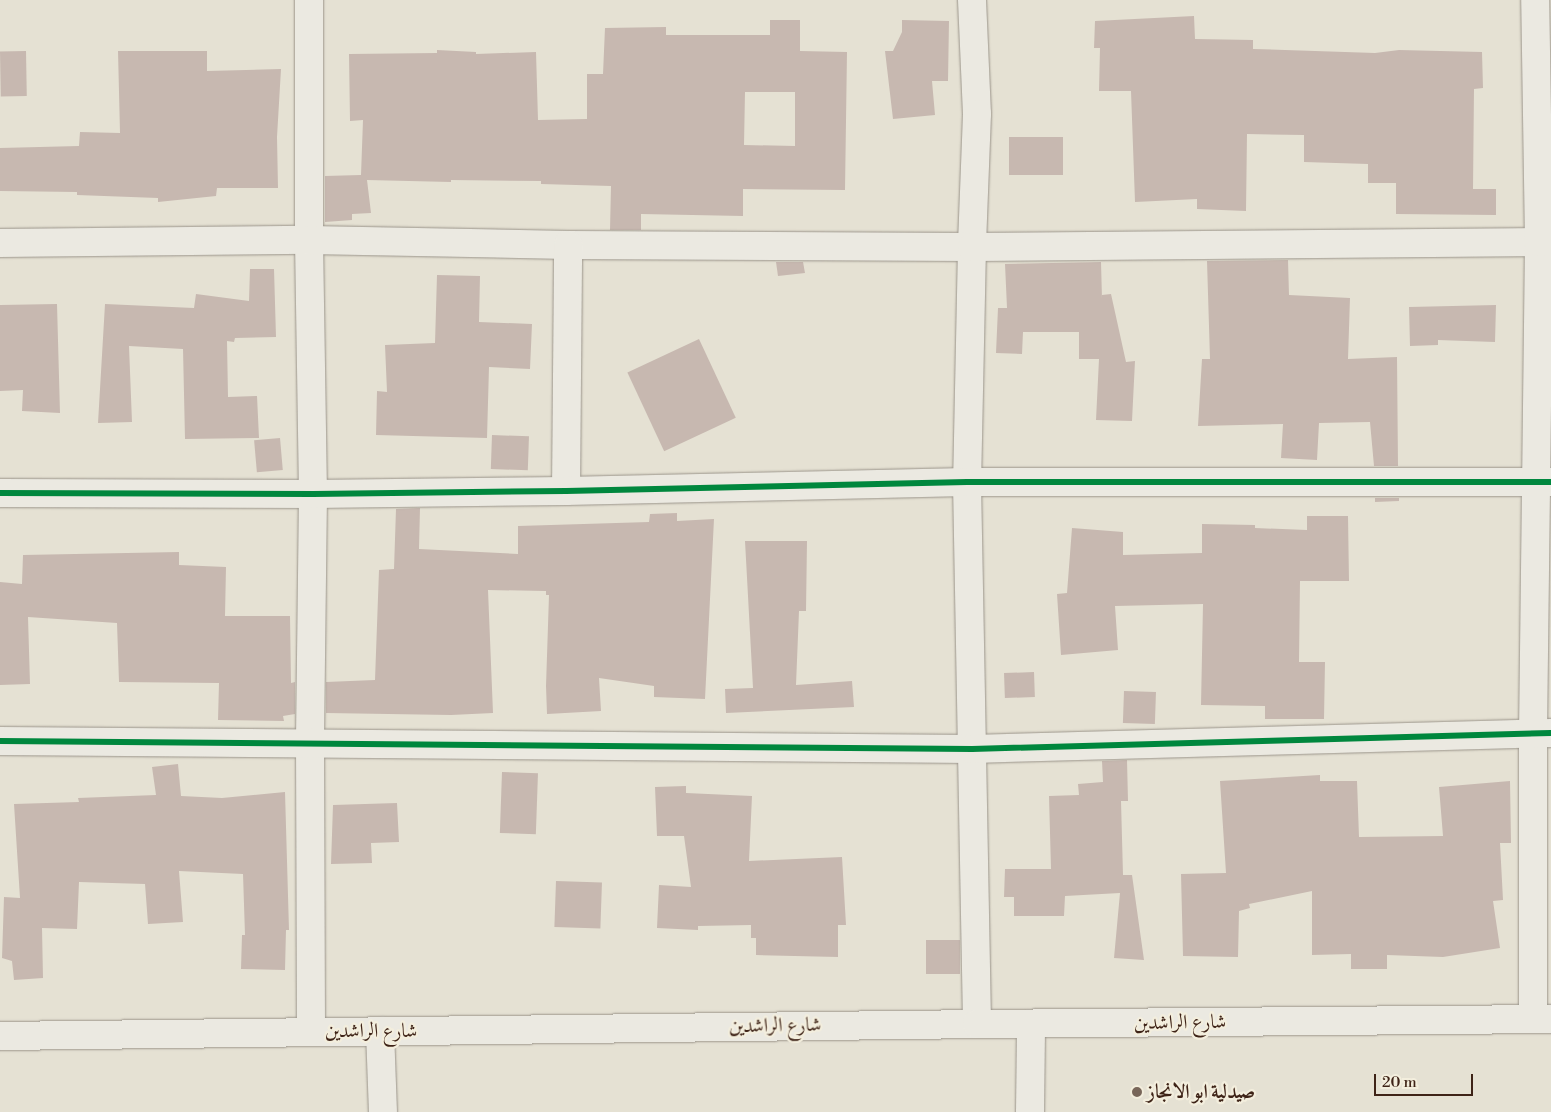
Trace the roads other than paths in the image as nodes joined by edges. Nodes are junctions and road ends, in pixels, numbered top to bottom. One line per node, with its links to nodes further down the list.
1 (309, 0): 4 (street)
2 (972, 0): 8 (street)
3 (1535, 0): 5 (street)
4 (309, 240): 6 (street); 7 (street); 13 (street)
5 (1545, 242): 8 (street); 10 (street)
6 (0, 243)
7 (568, 245): 8 (street); 11 (street)
8 (972, 247): 9 (street)
9 (967, 482): 10 (street); 11 (street); 17 (street)
10 (1543, 482): 14 (street)
11 (566, 491): 13 (street)
12 (0, 493): 13 (street)
13 (313, 494): 16 (street)
14 (1542, 733): 17 (street); 18 (street)
15 (0, 741): 16 (street)
16 (310, 742): 17 (street); 21 (street)
17 (972, 750): 19 (street)
18 (1542, 1019): 20 (street, شارع الراشدين)
19 (977, 1024): 20 (street, شارع الراشدين); 22 (street, شارع الراشدين)
20 (1031, 1024): 25 (street)
21 (311, 1031): 22 (street, شارع الراشدين); 23 (street, شارع الراشدين)
22 (380, 1031): 24 (street)
23 (0, 1036)
24 (383, 1112)
25 (1030, 1112)

